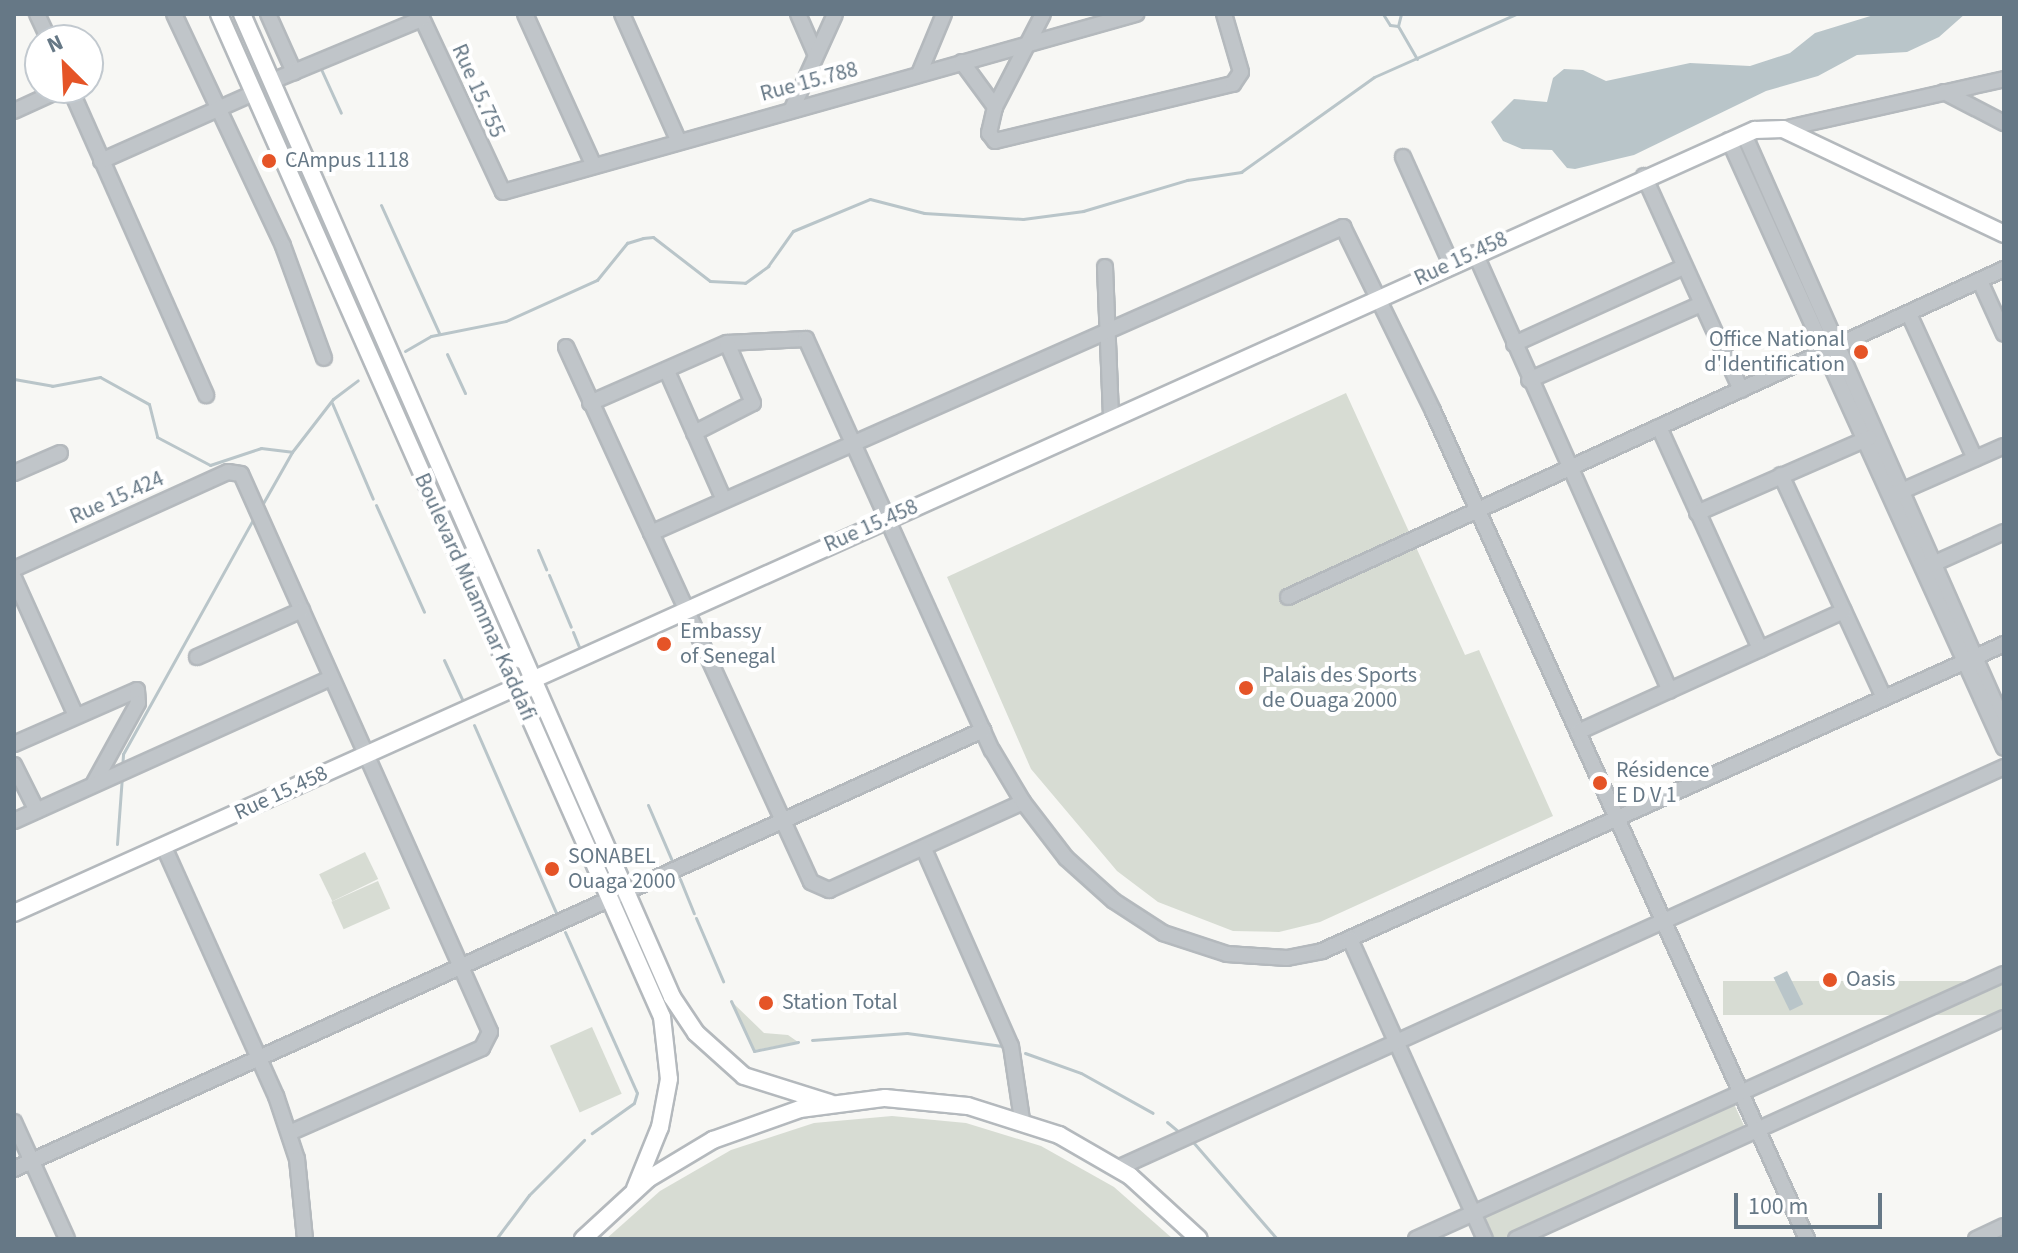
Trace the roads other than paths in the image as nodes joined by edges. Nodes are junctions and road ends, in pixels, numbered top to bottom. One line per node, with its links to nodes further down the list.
1 (174, 14): 25 (street)
2 (219, 14): 22 (main road, Boulevard Muammar Kaddafi)
3 (242, 14): 20 (main road, Boulevard Muammar Kaddafi)
4 (268, 14): 17 (street)
5 (525, 14): 33 (street)
6 (622, 14): 30 (street)
7 (798, 14): 15 (street)
8 (835, 14): 15 (street)
9 (944, 14): 18 (street)
10 (1043, 14): 14 (street)
11 (1136, 14): 14 (street, Rue 15.788)
12 (1224, 14): 24 (street)
13 (421, 16): 17 (street); 35 (street, Rue 15.755)
14 (1029, 44): 16 (street, Rue 15.788); 24 (street)
15 (815, 53): 26 (street)
16 (962, 62): 18 (street, Rue 15.788); 24 (street)
17 (294, 72): 20 (street)
18 (919, 74): 26 (street, Rue 15.788)
19 (2004, 79): 21 (street)
20 (272, 81): 88 (main road, Boulevard Muammar Kaddafi)
21 (1944, 92): 27 (street); 28 (street)
22 (254, 93): 25 (street); 89 (main road, Boulevard Muammar Kaddafi)
23 (77, 104): 32 (street)
24 (995, 107)
25 (215, 109): 32 (street); 52 (street)
26 (792, 109): 30 (street, Rue 15.788)
27 (2004, 123)
28 (1783, 129): 29 (main road, Rue 15.458); 36 (main road)
29 (1736, 137): 34 (main road, Rue 15.458); 51 (street)
30 (678, 140): 33 (street, Rue 15.788)
31 (1403, 157): 38 (street)
32 (101, 161): 56 (street)
33 (593, 164): 35 (street, Rue 15.788)
34 (1644, 176): 37 (main road, Rue 15.458); 40 (street)
35 (496, 186)
36 (2004, 234)
37 (1475, 253): 38 (main road, Rue 15.458); 49 (street)
38 (1451, 264): 43 (main road, Rue 15.458)
39 (1105, 267): 46 (street)
40 (1684, 267): 44 (street); 49 (street)
41 (2004, 269): 42 (street)
42 (1980, 281): 45 (street); 47 (street)
43 (1379, 296): 46 (street); 58 (main road, Rue 15.458); 71 (street)
44 (1701, 304): 54 (street); 55 (street)
45 (1909, 314): 51 (street); 65 (street)
46 (1105, 329): 58 (street); 62 (street)
47 (2004, 334)
48 (727, 343): 53 (street); 60 (street); 62 (street)
49 (1514, 344): 54 (street)
50 (566, 347): 57 (street)
51 (1832, 350): 55 (street); 61 (street)
52 (324, 358)
53 (667, 371): 57 (street); 60 (street)
54 (1529, 380): 66 (street)
55 (1741, 390): 59 (street)
56 (206, 395)
57 (590, 403): 75 (street)
58 (1111, 416): 73 (main road, Rue 15.458)
59 (1659, 427): 66 (street); 72 (street)
60 (694, 433): 70 (street)
61 (1870, 437): 68 (street); 69 (street)
62 (854, 442): 70 (street); 73 (street)
63 (2004, 446): 65 (street)
64 (60, 453): 67 (street)
65 (1975, 459): 69 (street)
66 (1569, 468): 71 (street); 90 (street)
67 (14, 473)
68 (1781, 475): 72 (street); 82 (street)
69 (1896, 494): 76 (street)
70 (724, 500): 75 (street)
71 (1477, 510): 79 (street); 95 (street)
72 (1697, 513): 84 (street)
73 (887, 518): 81 (main road, Rue 15.458); 94 (street)
74 (2004, 532): 76 (street)
75 (651, 533): 81 (street)
76 (1927, 566): 85 (street)
77 (14, 569): 80 (street, Rue 15.424)
78 (14, 578): 92 (street)
79 (1288, 597)
80 (302, 610): 86 (street); 87 (street)
81 (686, 610): 88 (main road, Rue 15.458); 105 (street)
82 (1844, 611): 84 (street); 91 (street)
83 (2004, 644): 85 (street)
84 (1760, 649): 90 (street)
85 (1969, 656): 91 (street); 93 (street); 97 (street)
86 (197, 657)
87 (331, 678): 98 (street); 101 (street)
88 (532, 678): 89 (main road, Rue 15.458); 109 (main road, Boulevard Muammar Kaddafi)
89 (514, 686): 98 (main road, Rue 15.458); 110 (main road, Boulevard Muammar Kaddafi)
90 (1670, 690): 95 (street)
91 (1883, 696): 104 (street)
92 (76, 716): 96 (street); 101 (street)
93 (2004, 723)
94 (983, 730): 102 (street); 105 (street)
95 (1578, 732): 104 (street)
96 (14, 744)
97 (2004, 748)
98 (364, 755): 107 (main road, Rue 15.458); 114 (street)
99 (14, 765): 103 (street)
100 (2004, 767): 112 (street)
101 (94, 783): 103 (street)
102 (1023, 802): 108 (street); 113 (street)
103 (37, 811): 106 (street)
104 (1616, 817): 112 (street); 113 (street)
105 (782, 819): 108 (street); 109 (street)
106 (14, 821)
107 (164, 847): 111 (main road, Rue 15.458); 118 (street)
108 (924, 849): 121 (street)
109 (628, 891): 110 (street); 120 (main road, Boulevard Muammar Kaddafi)
110 (610, 899): 114 (street); 128 (main road, Boulevard Muammar Kaddafi)
111 (14, 913)
112 (1662, 921): 117 (street); 119 (street)
113 (1350, 939): 117 (street)
114 (462, 968): 118 (street); 124 (street)
115 (2004, 974): 119 (street)
116 (2004, 1018): 123 (street)
117 (1396, 1040): 126 (street); 129 (street)
118 (257, 1060): 124 (street); 125 (street)
119 (1740, 1092): 123 (street); 129 (street)
120 (830, 1103): 121 (main road); 128 (main road)
121 (1022, 1120): 126 (main road)
122 (14, 1122): 125 (street)
123 (1757, 1130): 137 (street); 138 (street)
124 (289, 1133): 132 (street)
125 (32, 1162): 127 (street); 131 (street)
126 (1118, 1168): 134 (main road)
127 (14, 1169)
128 (635, 1189): 133 (main road)
129 (1474, 1213): 135 (street); 136 (street)
130 (2004, 1226): 139 (street)
131 (67, 1239)
132 (305, 1239)
133 (583, 1239)
134 (1199, 1239)
135 (1416, 1239)
136 (1485, 1239)
137 (1516, 1239)
138 (1807, 1239)
139 (1976, 1239)

